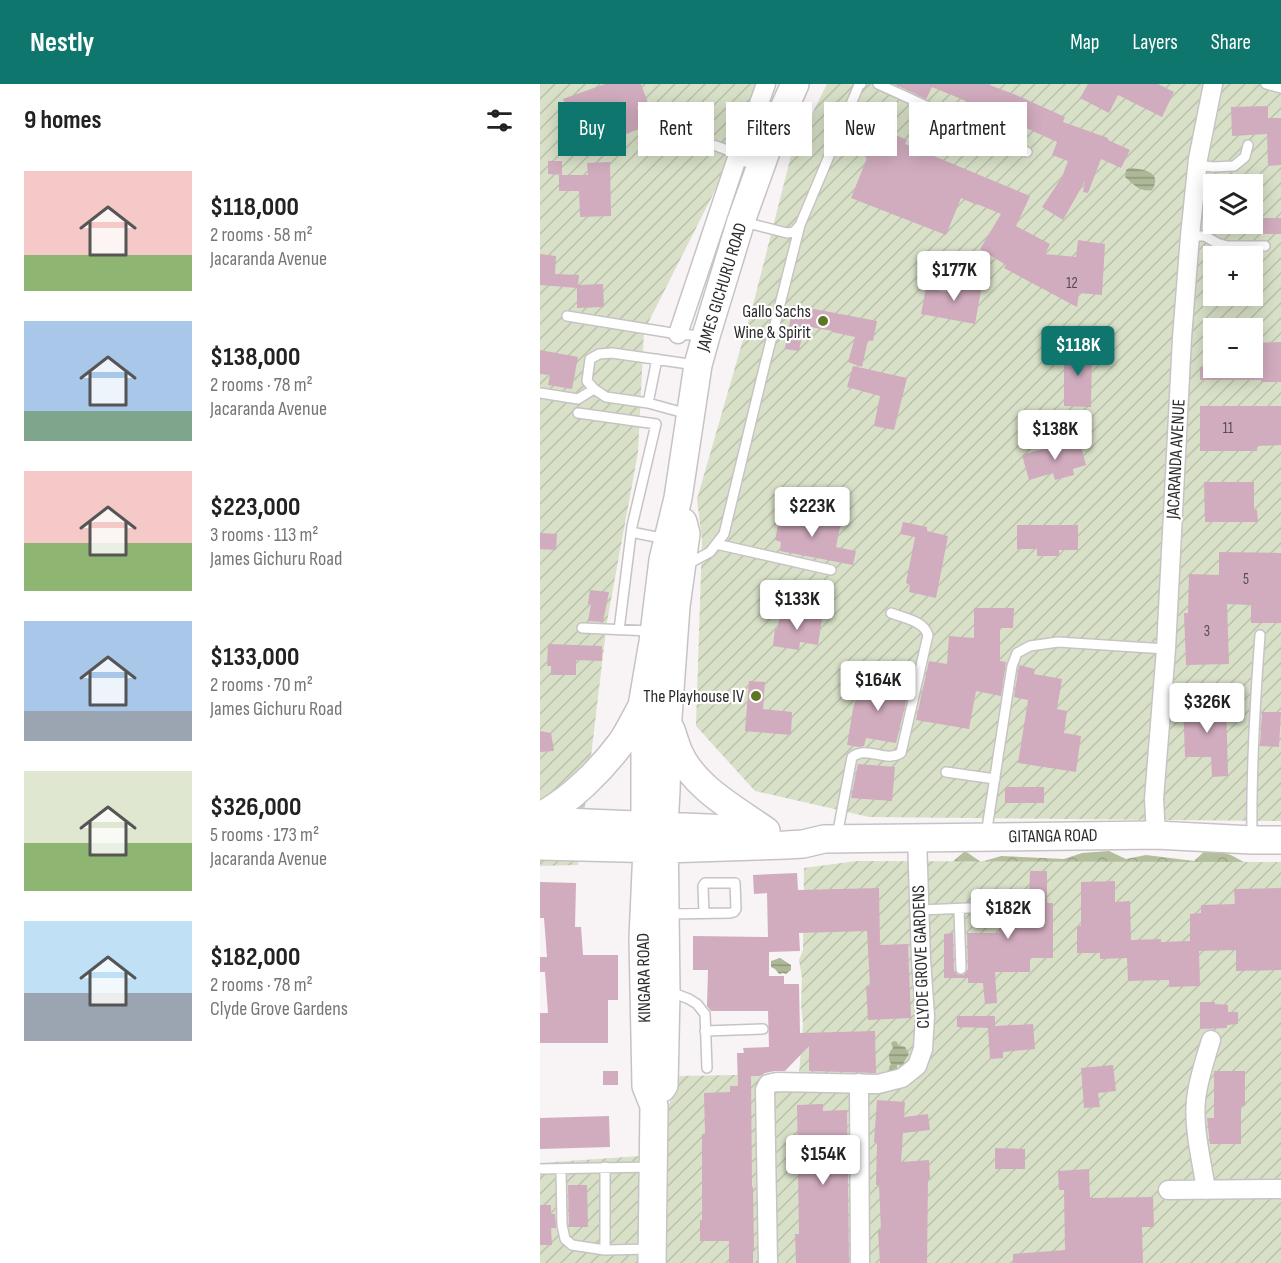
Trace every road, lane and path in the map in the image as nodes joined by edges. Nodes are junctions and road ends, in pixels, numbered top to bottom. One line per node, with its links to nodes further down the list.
1 (766, 84): 11 (street)
2 (795, 84): 11 (main road, JAMES GICHURU ROAD)
3 (861, 84): 14 (lane)
4 (878, 84): 8 (lane)
5 (1213, 84): 12 (street, JACARANDA AVENUE)
6 (1266, 84): 7 (lane)
7 (1281, 88)
8 (917, 102)
9 (1248, 145): 12 (lane)
10 (714, 146): 11 (lane)
11 (750, 158): 13 (main road, JAMES GICHURU ROAD); 18 (street)
12 (1197, 165): 15 (street, JACARANDA AVENUE)
13 (741, 221): 14 (lane); 19 (main road, JAMES GICHURU ROAD)
14 (800, 225): 30 (lane)
15 (1190, 236): 16 (lane); 38 (street, JACARANDA AVENUE)
16 (1265, 246)
17 (567, 316): 18 (lane)
18 (678, 334): 19 (lane)
19 (706, 336): 21 (main road, JAMES GICHURU ROAD)
20 (657, 359): 21 (lane); 22 (lane); 24 (lane)
21 (698, 365): 26 (main road, JAMES GICHURU ROAD)
22 (594, 389): 23 (lane); 24 (lane)
23 (540, 393)
24 (648, 404): 26 (lane)
25 (578, 413): 28 (lane)
26 (691, 414): 27 (main road, JAMES GICHURU ROAD)
27 (678, 498): 29 (main road, JAMES GICHURU ROAD); 31 (main road, JAMES GICHURU ROAD)
28 (631, 532): 29 (lane); 35 (lane)
29 (668, 539): 36 (main road, JAMES GICHURU ROAD)
30 (716, 544): 31 (lane); 32 (lane)
31 (681, 568): 40 (main road, JAMES GICHURU ROAD)
32 (831, 570)
33 (891, 613): 50 (lane)
34 (582, 628): 35 (lane)
35 (618, 630): 36 (lane)
36 (654, 631): 39 (main road, JAMES GICHURU ROAD)
37 (1260, 635): 51 (lane)
38 (1166, 649): 42 (lane); 46 (street, JACARANDA AVENUE)
39 (642, 706): 43 (main road); 47 (main road, JAMES GICHURU ROAD)
40 (668, 717): 45 (main road); 47 (main road, JAMES GICHURU ROAD)
41 (946, 772): 42 (lane)
42 (995, 779): 49 (lane)
43 (540, 816)
44 (540, 821): 47 (main road, GITANGA ROAD)
45 (766, 831): 47 (main road, GITANGA ROAD); 50 (main road, GITANGA ROAD)
46 (1156, 835): 49 (main road, GITANGA ROAD); 51 (main road, GITANGA ROAD)
47 (655, 837): 50 (main road, GITANGA ROAD); 53 (main road, GITANGA ROAD); 58 (main road, KINGARA ROAD)
48 (917, 837): 49 (main road, GITANGA ROAD); 50 (main road, GITANGA ROAD); 56 (street, CLYDE GROVE GARDENS)
49 (986, 837)
50 (831, 838)
51 (1252, 840): 52 (main road, GITANGA ROAD)
52 (1281, 840)
53 (540, 846)
54 (993, 908): 55 (lane)
55 (959, 909): 56 (lane); 59 (lane)
56 (920, 910): 65 (street, CLYDE GROVE GARDENS)
57 (704, 914): 57 (lane); 58 (lane)
58 (658, 930): 60 (main road, KINGARA ROAD); 66 (main road, KINGARA ROAD)
59 (961, 969)
60 (666, 993): 62 (lane); 66 (main road, KINGARA ROAD)
61 (764, 1029): 62 (lane)
62 (705, 1031): 64 (lane)
63 (1211, 1041): 73 (street)
64 (707, 1068)
65 (859, 1083): 76 (street, CLYDE GROVE GARDENS); 77 (street)
66 (654, 1106): 68 (main road, KINGARA ROAD)
67 (605, 1167): 68 (lane); 70 (lane); 74 (lane)
68 (654, 1167): 75 (main road, KINGARA ROAD)
69 (540, 1169): 70 (lane)
70 (561, 1169): 74 (lane)
71 (1281, 1189): 73 (street)
72 (1168, 1190): 73 (street)
73 (1206, 1190)
74 (604, 1250): 75 (lane)
75 (652, 1256)
76 (768, 1263)
77 (860, 1263)

